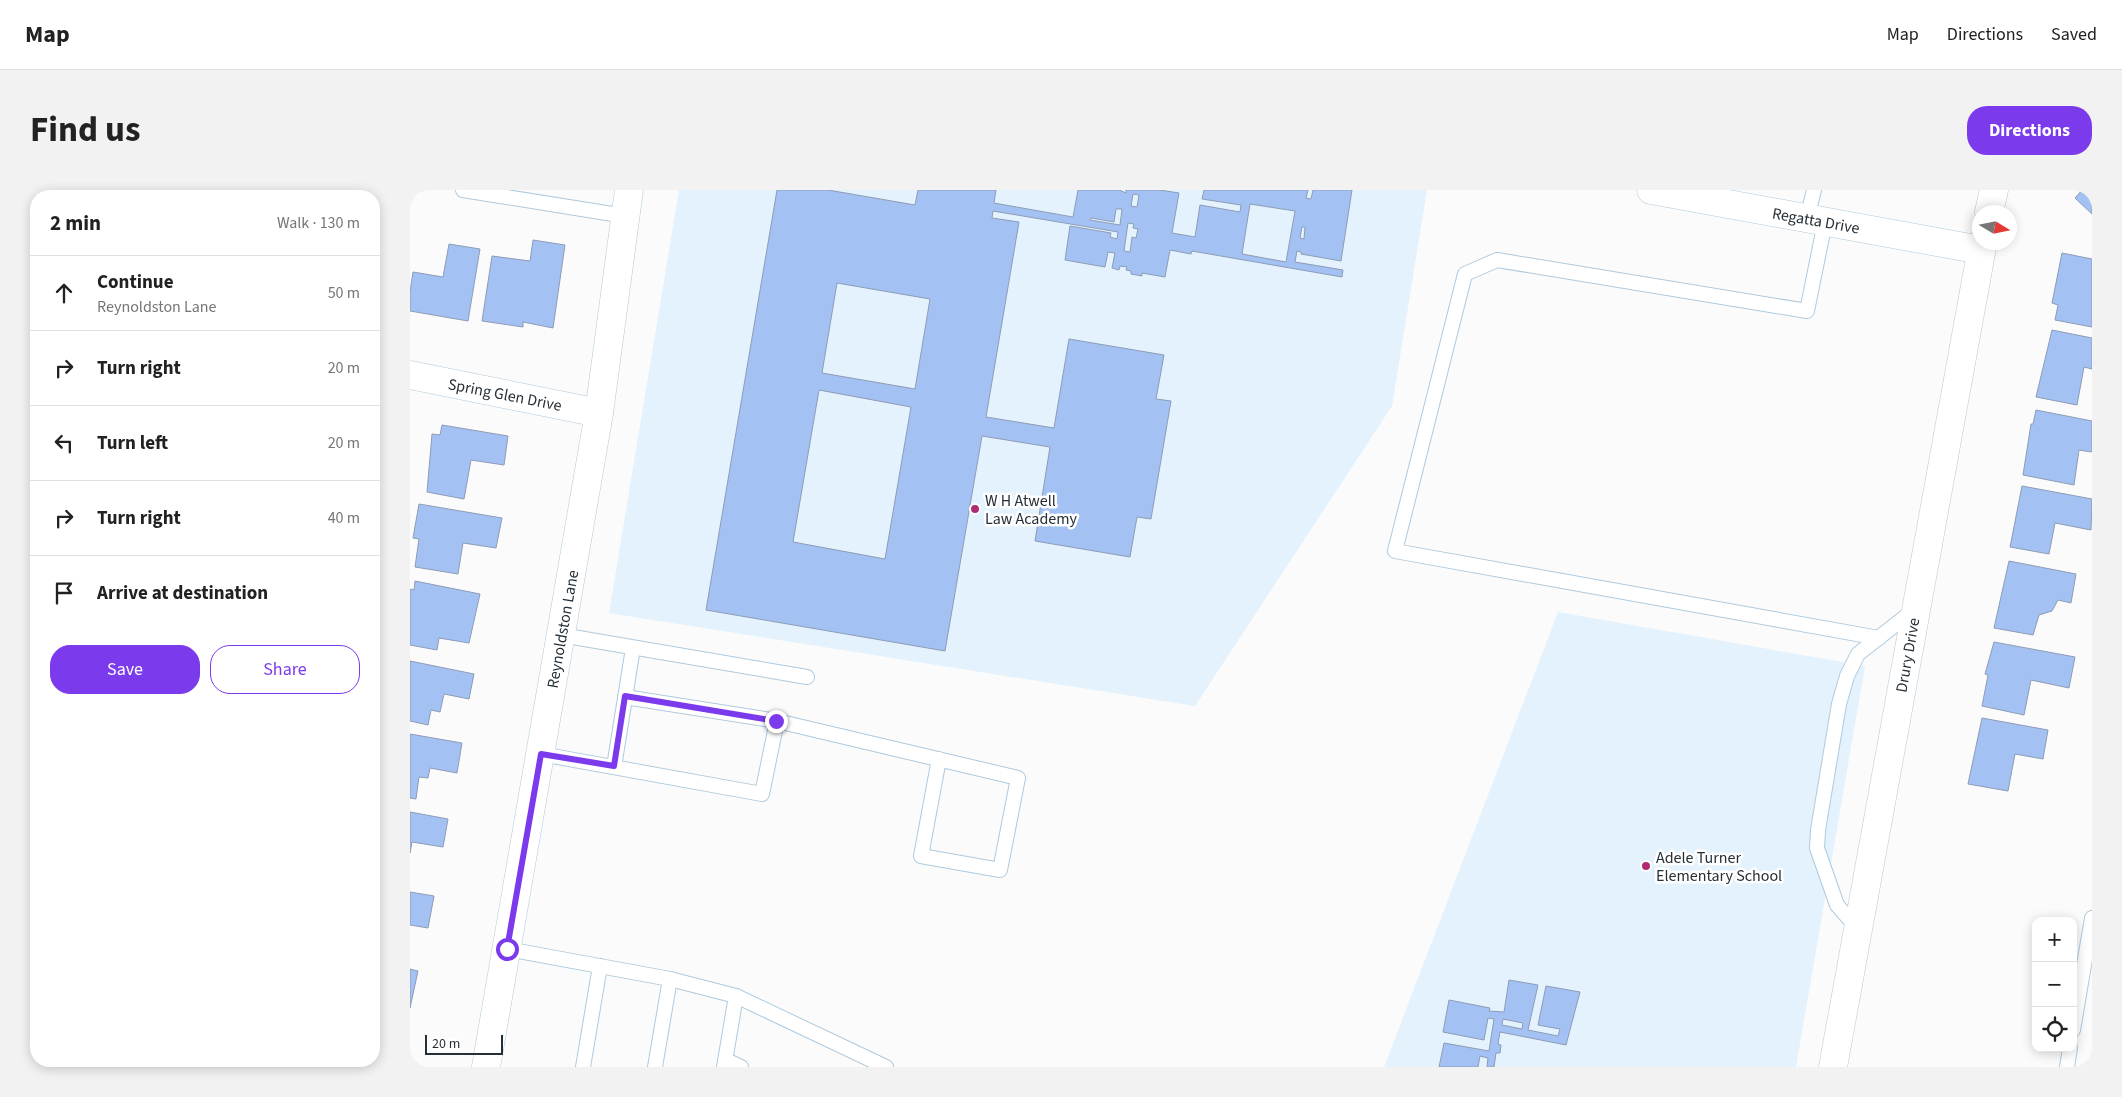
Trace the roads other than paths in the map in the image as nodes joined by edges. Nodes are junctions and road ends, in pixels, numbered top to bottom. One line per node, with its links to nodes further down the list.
1 (463, 190): 7 (lane)
2 (629, 190): 7 (street, Reynoldston Lane)
3 (1652, 190): 8 (street, Regatta Drive)
4 (1814, 190): 8 (lane)
5 (1994, 190): 6 (street)
6 (1991, 205)
7 (624, 216): 12 (street, Reynoldston Lane)
8 (1816, 220): 9 (street, Regatta Drive); 15 (lane)
9 (1972, 244)
10 (1981, 250): 13 (street, Drury Drive)
11 (410, 375): 12 (street, Spring Glen Drive)
12 (599, 413): 14 (street, Reynoldston Lane)
13 (1916, 608): 15 (lane); 24 (street, Drury Drive)
14 (561, 636): 16 (lane); 20 (street, Reynoldston Lane)
15 (1879, 638): 24 (lane)
16 (633, 648): 17 (lane); 18 (lane)
17 (807, 677)
18 (625, 696): 19 (lane); 22 (lane)
19 (776, 721): 21 (lane); 22 (lane)
20 (541, 754): 22 (lane); 25 (street, Reynoldston Lane)
21 (940, 759): 21 (lane)
22 (614, 766)
23 (2092, 918): 29 (lane)
24 (1857, 928): 37 (street, Drury Drive)
25 (507, 949): 26 (lane); 32 (street, Reynoldston Lane)
26 (600, 966): 27 (lane); 33 (lane)
27 (670, 979): 28 (lane); 34 (lane)
28 (736, 996): 31 (lane); 36 (lane)
29 (2077, 1007)
30 (2069, 1052): 38 (lane)
31 (725, 1063): 35 (lane)
32 (486, 1067)
33 (583, 1067)
34 (655, 1067)
35 (741, 1067)
36 (886, 1067)
37 (1833, 1067)
38 (2067, 1067)

